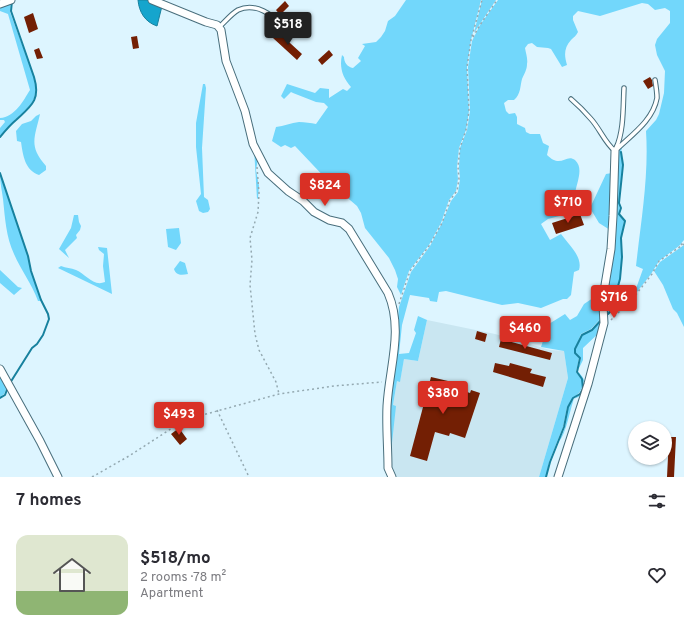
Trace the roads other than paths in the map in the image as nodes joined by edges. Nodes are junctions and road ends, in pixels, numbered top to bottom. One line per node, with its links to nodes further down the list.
1 (11, 0): 3 (street)
2 (152, 0): 4 (street)
3 (0, 4)
4 (219, 27): 5 (lane); 12 (street)
5 (288, 29)
6 (655, 80): 9 (lane)
7 (624, 88): 9 (lane)
8 (571, 99): 9 (lane)
9 (615, 151): 13 (street)
10 (0, 369): 11 (street)
11 (58, 477)
12 (392, 477)
13 (558, 477)

